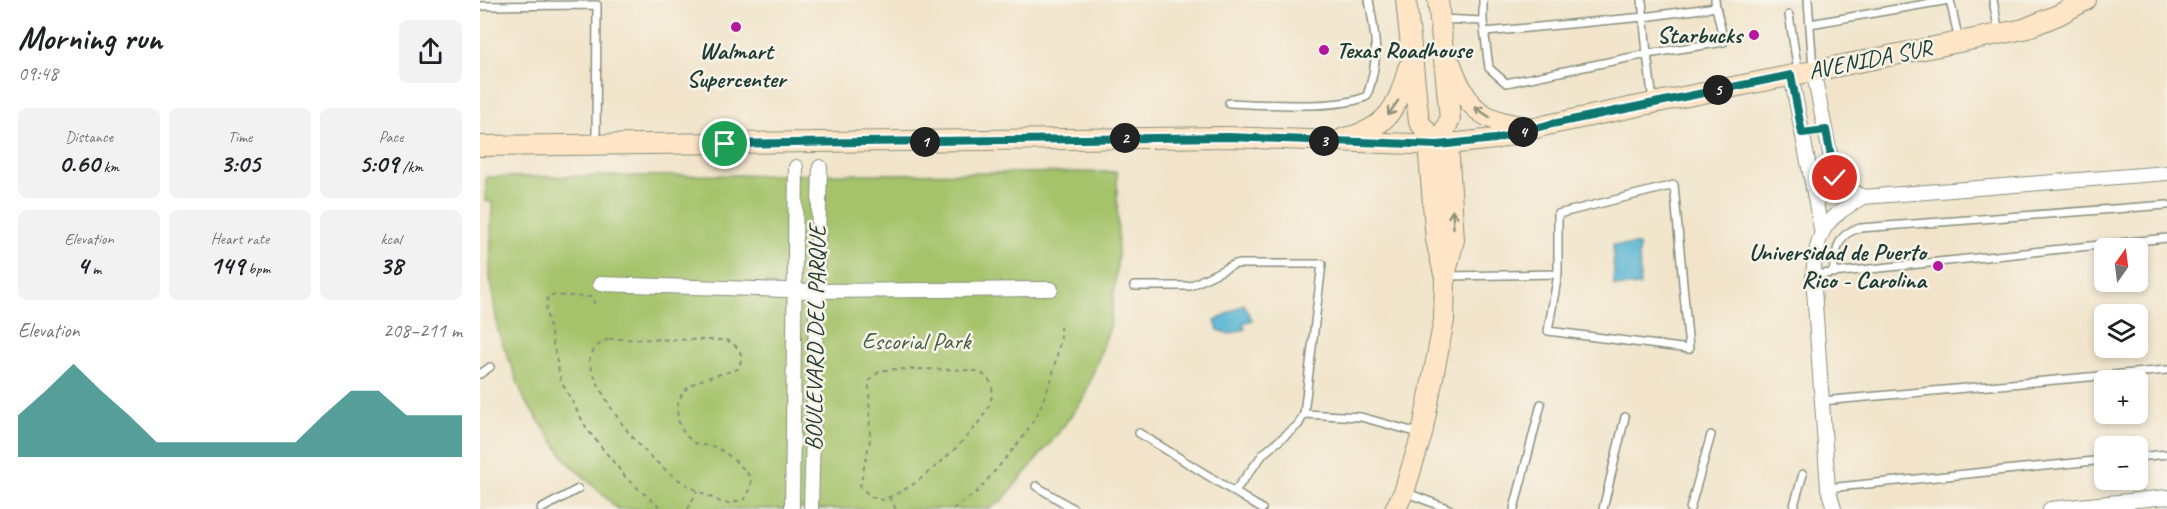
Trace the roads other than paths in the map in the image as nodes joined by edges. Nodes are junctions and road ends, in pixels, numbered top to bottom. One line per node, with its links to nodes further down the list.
1 (1369, 0): 22 (lane)
2 (1406, 0): 19 (street)
3 (1483, 0): 14 (lane)
4 (1642, 0): 12 (lane)
5 (1808, 0): 15 (lane)
6 (1949, 0): 15 (lane); 18 (lane)
7 (1993, 0): 17 (lane)
8 (2086, 0): 17 (street, AVENIDA SUR)
9 (1715, 3): 12 (lane); 20 (lane)
10 (480, 6): 30 (lane)
11 (1789, 15): 21 (lane)
12 (1644, 17): 16 (lane); 20 (lane)
13 (1440, 19): 14 (lane); 24 (street, one-way to 13); 28 (street)
14 (1484, 21): 16 (lane)
15 (1810, 24): 21 (lane)
16 (1485, 32): 20 (lane)
17 (1999, 33): 18 (street, AVENIDA SUR)
18 (1959, 41): 21 (street, AVENIDA SUR)
19 (1412, 54): 27 (street, one-way to 27); 28 (street)
20 (1647, 54): 23 (lane)
21 (1801, 73): 23 (street, AVENIDA SUR); 25 (street); 26 (street)
22 (1229, 103)
23 (1653, 103): 24 (street, AVENIDA SUR)
24 (1537, 128): 28 (street, AVENIDA SUR)
25 (1826, 130): 26 (street); 34 (street)
26 (1802, 133): 36 (street)
27 (1327, 141): 28 (street, AVENIDA SUR); 30 (street)
28 (1438, 144): 41 (street)
29 (480, 146): 30 (street)
30 (596, 146)
31 (796, 167): 45 (street, BOULEVARD DEL PARQUE)
32 (820, 167): 46 (street, BOULEVARD DEL PARQUE)
33 (2167, 173): 34 (street)
34 (1863, 197): 36 (street)
35 (2167, 205): 38 (lane)
36 (1822, 234): 40 (street)
37 (2167, 238): 38 (lane)
38 (1833, 272): 40 (lane)
39 (1558, 274): 39 (lane); 41 (lane)
40 (1813, 275): 50 (street)
41 (1445, 276): 55 (street)
42 (600, 284): 45 (street)
43 (1134, 286): 52 (lane)
44 (1051, 289): 46 (street)
45 (794, 290): 46 (street); 68 (street, BOULEVARD DEL PARQUE)
46 (816, 291): 69 (street, BOULEVARD DEL PARQUE)
47 (490, 367): 49 (lane)
48 (2167, 370): 50 (lane)
49 (480, 374)
50 (1822, 401): 62 (street)
51 (1541, 404): 73 (lane)
52 (1304, 414): 55 (lane); 64 (lane)
53 (1625, 417): 74 (lane)
54 (1139, 434): 64 (lane)
55 (1422, 434): 66 (street)
56 (1711, 435): 75 (lane)
57 (2167, 454): 58 (lane)
58 (2148, 456)
59 (2094, 461): 62 (lane)
60 (1803, 474): 76 (lane)
61 (1036, 486): 70 (lane)
62 (1828, 488): 77 (street)
63 (578, 489): 67 (lane)
64 (1234, 492): 71 (lane)
65 (2167, 497): 78 (street)
66 (1400, 500): 72 (lane)
67 (541, 509)
68 (792, 509)
69 (811, 509)
70 (1074, 509)
71 (1262, 509)
72 (1449, 509)
73 (1514, 509)
74 (1603, 509)
75 (1690, 509)
76 (1793, 509)
77 (1834, 509)
78 (2049, 509)

